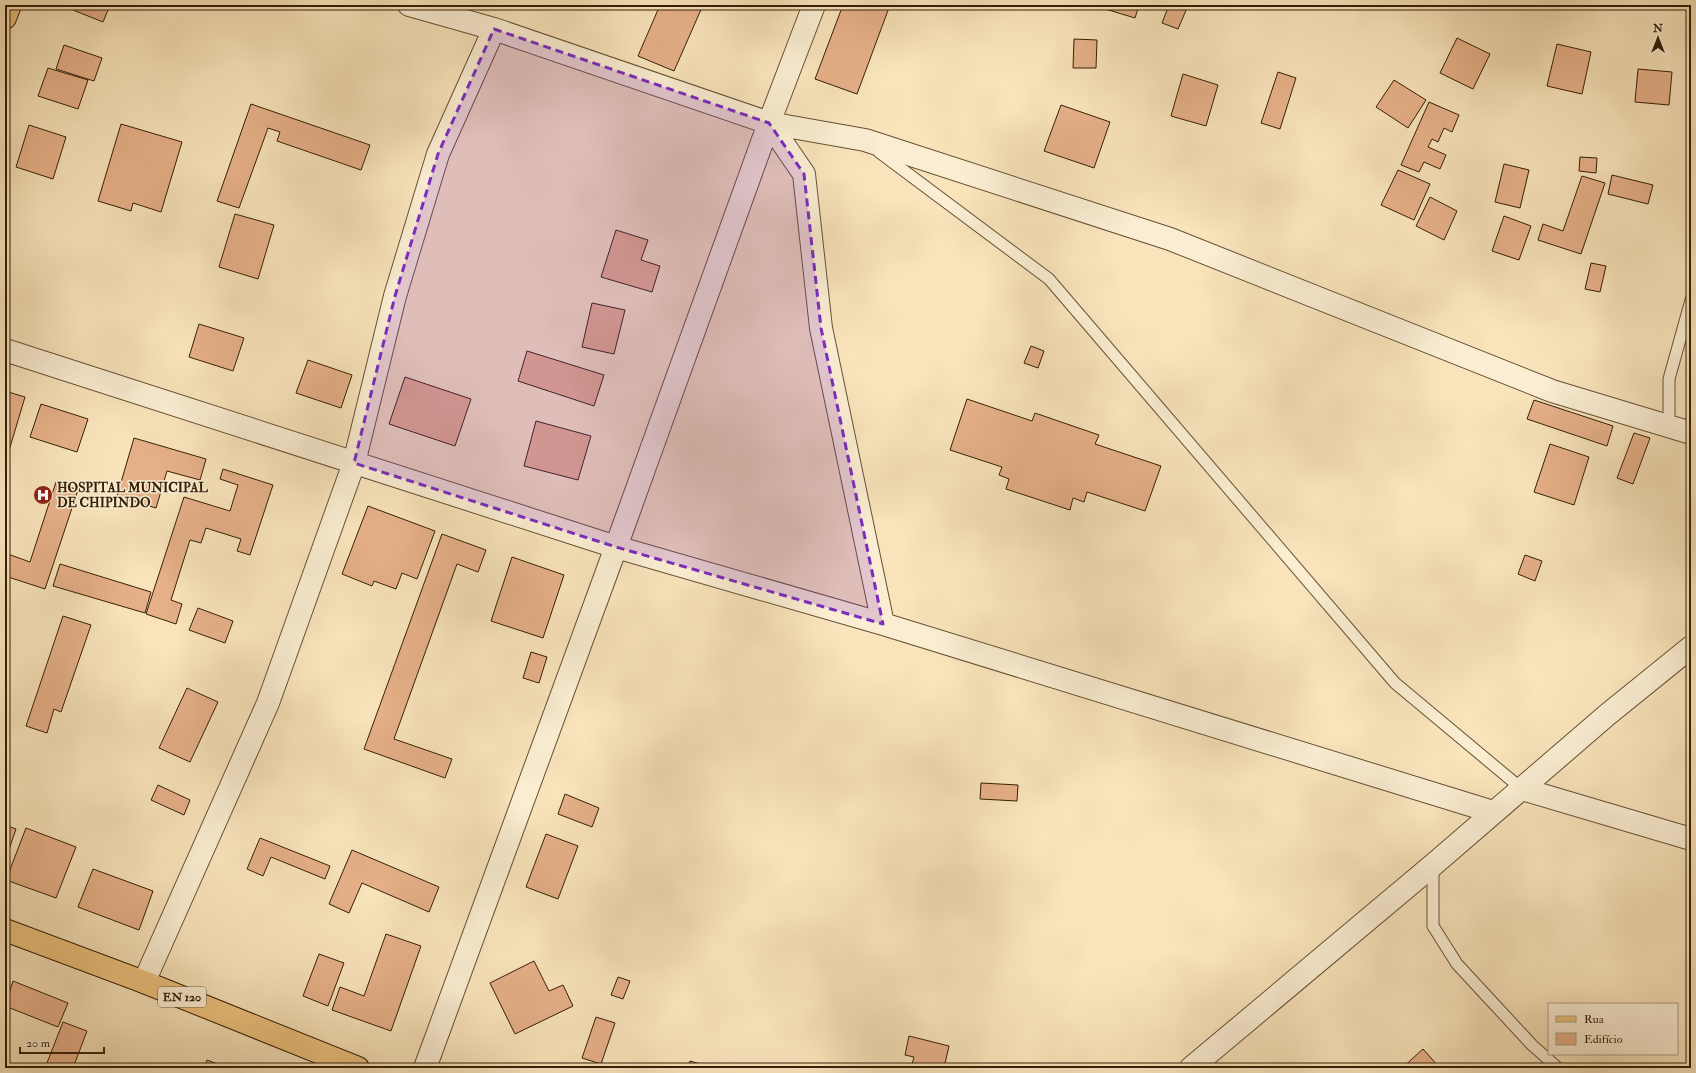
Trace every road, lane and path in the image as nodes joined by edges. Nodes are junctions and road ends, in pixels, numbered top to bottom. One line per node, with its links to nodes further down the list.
1 (10, 5): 4 (main road)
2 (409, 5): 5 (street)
3 (814, 5): 6 (street)
4 (5, 18)
5 (494, 29): 6 (street); 12 (street)
6 (769, 123): 7 (street); 13 (street); 14 (street)
7 (865, 140): 10 (street); 16 (lane)
8 (1691, 300): 10 (lane)
9 (5, 350): 12 (street)
10 (1669, 425): 11 (street)
11 (1691, 433)
12 (354, 463): 13 (street); 21 (street)
13 (616, 547): 14 (street); 23 (street)
14 (883, 624): 17 (street)
15 (1691, 647): 16 (street)
16 (1522, 789): 17 (street); 18 (street)
17 (1493, 812): 19 (street)
18 (1691, 839)
19 (1433, 866): 24 (street); 25 (lane)
20 (5, 930): 21 (main road, EN 120)
21 (144, 982): 22 (main road, EN 120)
22 (358, 1068)
23 (425, 1068)
24 (1191, 1068)
25 (1558, 1068)

